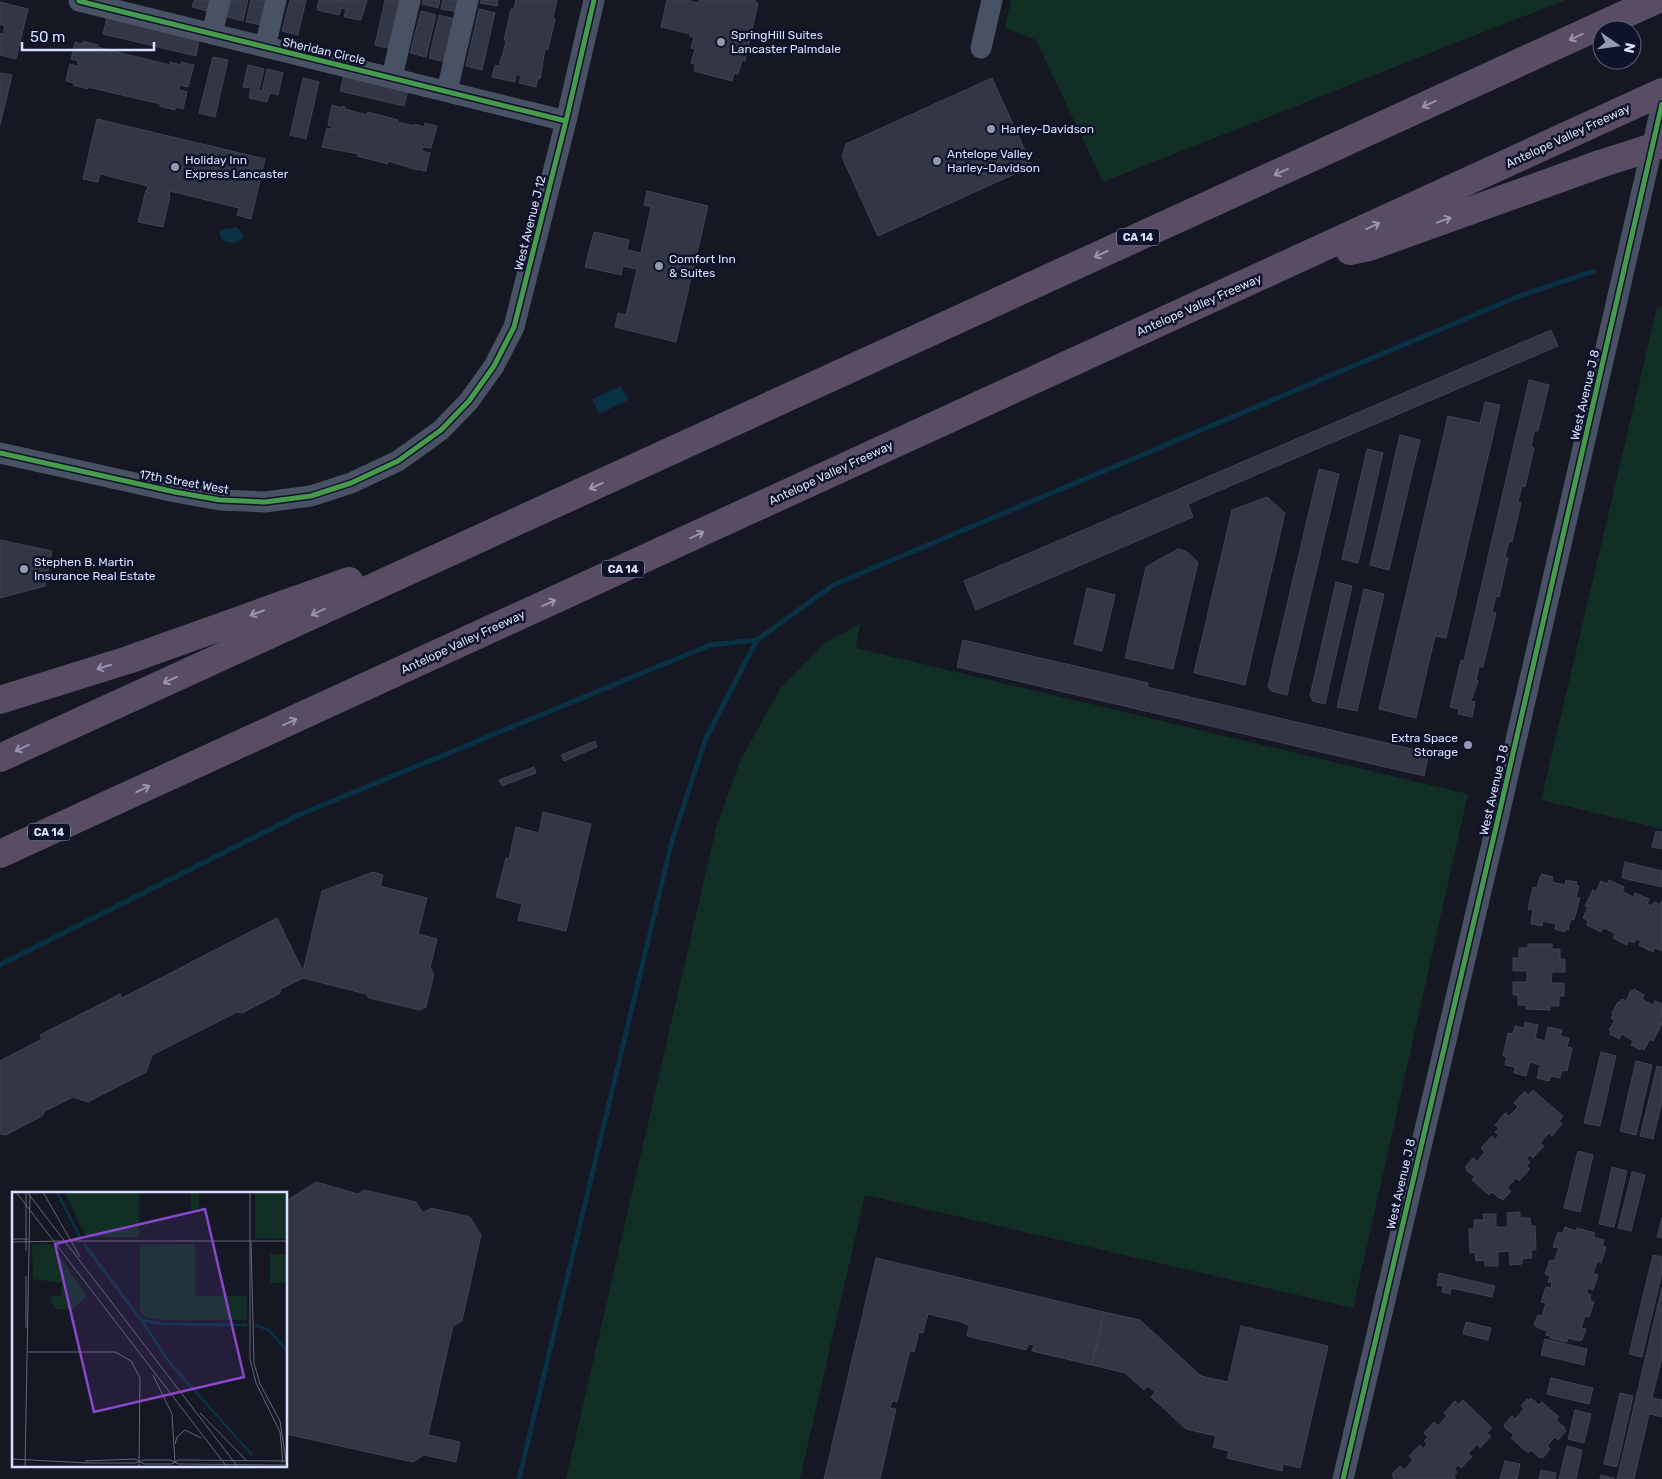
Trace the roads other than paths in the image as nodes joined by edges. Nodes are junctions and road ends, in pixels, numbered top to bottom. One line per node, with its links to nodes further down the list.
1 (80, 0): 9 (street, Sheridan Circle)
2 (220, 0): 9 (street)
3 (276, 0): 10 (street)
4 (410, 0): 12 (street)
5 (468, 0): 13 (street)
6 (594, 0): 16 (street, West Avenue J 12)
7 (992, 0): 11 (street)
8 (1646, 5): 21 (highway, CA 14, one-way to 21)
9 (212, 34): 10 (street, Sheridan Circle)
10 (265, 47): 12 (street, Sheridan Circle)
11 (981, 48)
12 (392, 77): 13 (street, Sheridan Circle)
13 (447, 91): 16 (street, Sheridan Circle)
14 (1662, 92): 18 (highway, Antelope Valley Freeway / CA 14, one-way to 14)
15 (1662, 104): 25 (street, West Avenue J 8)
16 (566, 121): 19 (street, West Avenue J 12)
17 (1662, 144): 18 (highway, one-way to 17, bridge)
18 (1296, 261): 24 (highway, Antelope Valley Freeway / CA 14, one-way to 18)
19 (441, 430): 20 (street, 17th Street West)
20 (0, 453)
21 (489, 534): 22 (highway, one-way to 22); 23 (highway, CA 14, one-way to 23)
22 (0, 700)
23 (0, 758)
24 (0, 854)
25 (1343, 1479)

